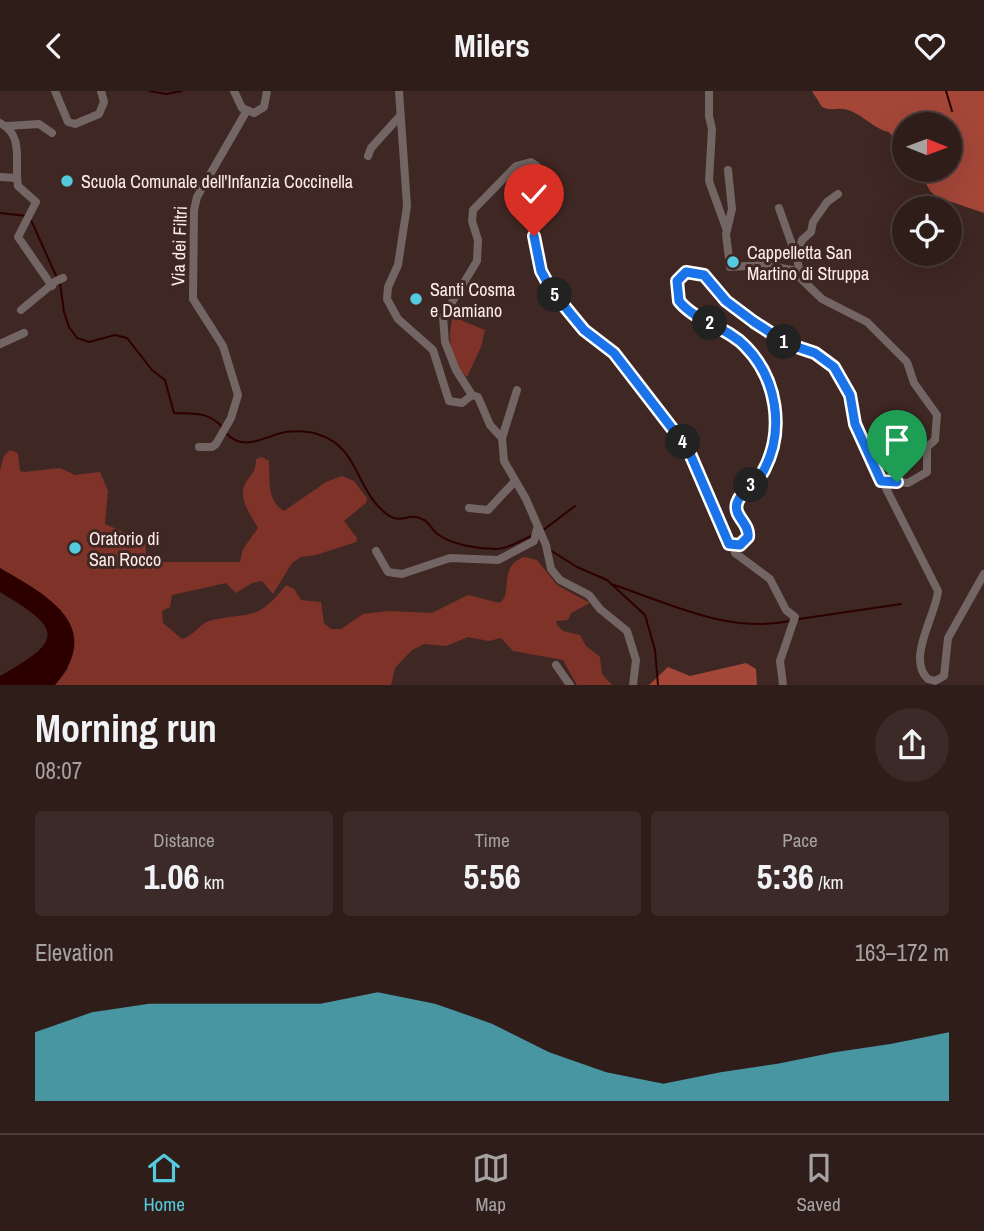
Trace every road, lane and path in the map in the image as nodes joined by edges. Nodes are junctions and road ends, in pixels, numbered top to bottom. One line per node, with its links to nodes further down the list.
1 (55, 91): 2 (street)
2 (101, 91)
3 (234, 91): 7 (street)
4 (267, 91): 7 (street, Via dei Filtri)
5 (399, 91): 8 (street)
6 (709, 91): 17 (street)
7 (246, 112): 26 (street, Via dei Filtri)
8 (400, 116): 11 (street); 24 (street)
9 (3, 124): 10 (street); 14 (street)
10 (52, 133)
11 (368, 156)
12 (729, 170): 17 (street)
13 (0, 177): 14 (street)
14 (16, 178): 20 (street)
15 (838, 194): 18 (street)
16 (779, 208): 18 (street)
17 (726, 228): 19 (street)
18 (797, 259): 19 (street)
19 (802, 279): 28 (street)
20 (22, 310)
21 (24, 333): 22 (street)
22 (0, 344)
23 (517, 390): 25 (street)
24 (472, 395): 25 (street); 31 (street)
25 (502, 438): 27 (street)
26 (199, 447)
27 (515, 481): 29 (street); 30 (street)
28 (881, 481): 31 (street); 35 (street)
29 (469, 508)
30 (538, 540): 32 (street); 37 (street)
31 (734, 546): 38 (street)
32 (376, 551)
33 (984, 574): 35 (street)
34 (555, 666): 36 (street)
35 (923, 674): 39 (street)
36 (570, 685)
37 (633, 685)
38 (783, 685)
39 (925, 685)

